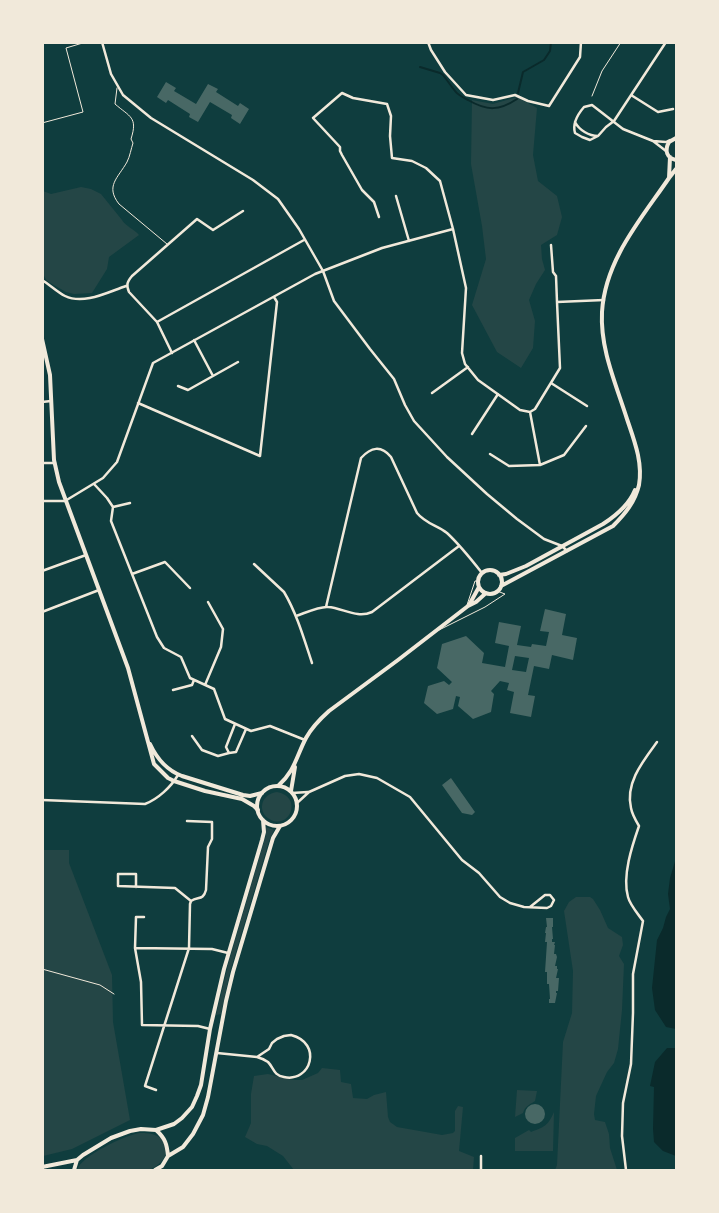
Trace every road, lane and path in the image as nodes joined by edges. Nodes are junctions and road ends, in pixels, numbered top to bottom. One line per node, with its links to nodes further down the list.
1 (86, 42): 13 (lane)
2 (102, 42): 7 (street)
3 (428, 42): 4 (street)
4 (581, 42)
5 (622, 42): 9 (path)
6 (666, 42): 8 (street)
7 (118, 85): 26 (street); 28 (lane)
8 (631, 95): 10 (street); 11 (street)
9 (592, 96)
10 (673, 109)
11 (614, 121): 12 (street); 14 (street); 16 (street)
12 (575, 122): 14 (street); 14 (street)
13 (42, 123)
14 (598, 136)
15 (674, 139): 16 (street); 17 (main road)
16 (653, 141): 17 (street)
17 (667, 152): 18 (main road)
18 (670, 157): 19 (main road); 21 (main road)
19 (676, 160)
20 (676, 169): 21 (main road)
21 (669, 178): 34 (main road)
22 (396, 196): 27 (street)
23 (243, 212): 28 (street)
24 (379, 217): 25 (street)
25 (453, 229): 27 (street); 41 (street)
26 (305, 240): 30 (street); 36 (street)
27 (409, 241): 30 (street)
28 (168, 244): 32 (street)
29 (551, 245): 35 (street)
30 (323, 271): 33 (street); 65 (street)
31 (42, 280): 32 (street)
32 (126, 286): 36 (street)
33 (274, 297): 37 (street); 49 (street)
34 (604, 300): 35 (street); 58 (main road)
35 (557, 302): 43 (street)
36 (158, 322): 39 (street)
37 (194, 340): 39 (street); 42 (street)
38 (43, 341): 47 (main road)
39 (172, 353): 49 (street)
40 (238, 362): 42 (street)
41 (468, 367): 45 (street); 46 (street)
42 (213, 376): 44 (street)
43 (551, 383): 50 (street); 51 (street)
44 (178, 386)
45 (432, 393)
46 (498, 394): 51 (street); 53 (street)
47 (52, 401): 48 (street); 56 (main road)
48 (42, 402)
49 (138, 403): 59 (street)
50 (587, 406)
51 (530, 412): 57 (street)
52 (586, 426): 57 (street)
53 (472, 434)
54 (490, 454): 57 (street)
55 (42, 463): 56 (street)
56 (55, 463): 61 (main road)
57 (540, 464)
58 (640, 476): 65 (main road); 66 (main road)
59 (94, 484): 61 (street); 63 (street)
60 (42, 501): 61 (street)
61 (65, 501): 67 (main road)
62 (130, 503): 63 (street)
63 (113, 508): 71 (street)
64 (460, 546): 70 (street); 81 (street); 81 (street)
65 (562, 546): 66 (street); 72 (main road)
66 (567, 550): 74 (main road)
67 (86, 555): 69 (street); 77 (main road)
68 (254, 564): 84 (street)
69 (42, 571)
70 (482, 573): 72 (main road); 73 (main road)
71 (132, 574): 76 (street); 87 (street)
72 (500, 575): 74 (main road)
73 (476, 581): 75 (main road); 82 (lane)
74 (501, 586): 78 (main road)
75 (479, 587): 79 (main road); 82 (main road)
76 (190, 588)
77 (99, 590): 83 (street); 93 (main road)
78 (497, 591): 79 (main road); 85 (lane)
79 (486, 593): 82 (main road)
80 (208, 602): 88 (street)
81 (326, 607): 84 (street)
82 (467, 607): 85 (main road)
83 (42, 612)
84 (296, 616): 86 (street)
85 (436, 631): 94 (main road)
86 (312, 663)
87 (194, 680): 88 (street); 89 (street)
88 (205, 685): 90 (street)
89 (173, 690)
90 (235, 724): 91 (street); 96 (street)
91 (246, 729): 94 (street); 96 (street)
92 (192, 736): 96 (street)
93 (148, 740): 98 (main road); 99 (main road)
94 (305, 740): 97 (main road)
95 (657, 742): 132 (street)
96 (229, 753)
97 (295, 764): 100 (main road); 101 (main road)
98 (178, 775): 99 (street); 103 (main road)
99 (174, 781): 104 (street); 106 (main road)
100 (278, 786): 101 (main road); 103 (main road)
101 (292, 792): 102 (street); 105 (main road)
102 (309, 792): 105 (street); 112 (street)
103 (262, 793): 106 (main road)
104 (42, 800)
105 (297, 803): 109 (main road)
106 (258, 810): 108 (main road)
107 (186, 820): 111 (street)
108 (263, 820): 109 (main road); 116 (main road)
109 (280, 826): 121 (main road)
110 (136, 887): 110 (street); 111 (street)
111 (191, 902): 115 (street)
112 (530, 907): 112 (street)
113 (144, 917): 114 (street)
114 (135, 948): 115 (street); 119 (street)
115 (189, 948): 116 (street); 119 (street)
116 (228, 953): 120 (main road)
117 (42, 968): 118 (path)
118 (114, 994)
119 (166, 1025): 120 (street); 123 (street)
120 (210, 1029): 124 (main road)
121 (216, 1053): 122 (street); 125 (main road)
122 (257, 1057): 122 (street)
123 (156, 1090)
124 (156, 1130): 125 (main road); 127 (main road)
125 (168, 1156): 130 (main road)
126 (481, 1156): 131 (street)
127 (77, 1160): 128 (main road); 129 (main road)
128 (42, 1167)
129 (74, 1170)
130 (155, 1170)
131 (480, 1170)
132 (626, 1170)

